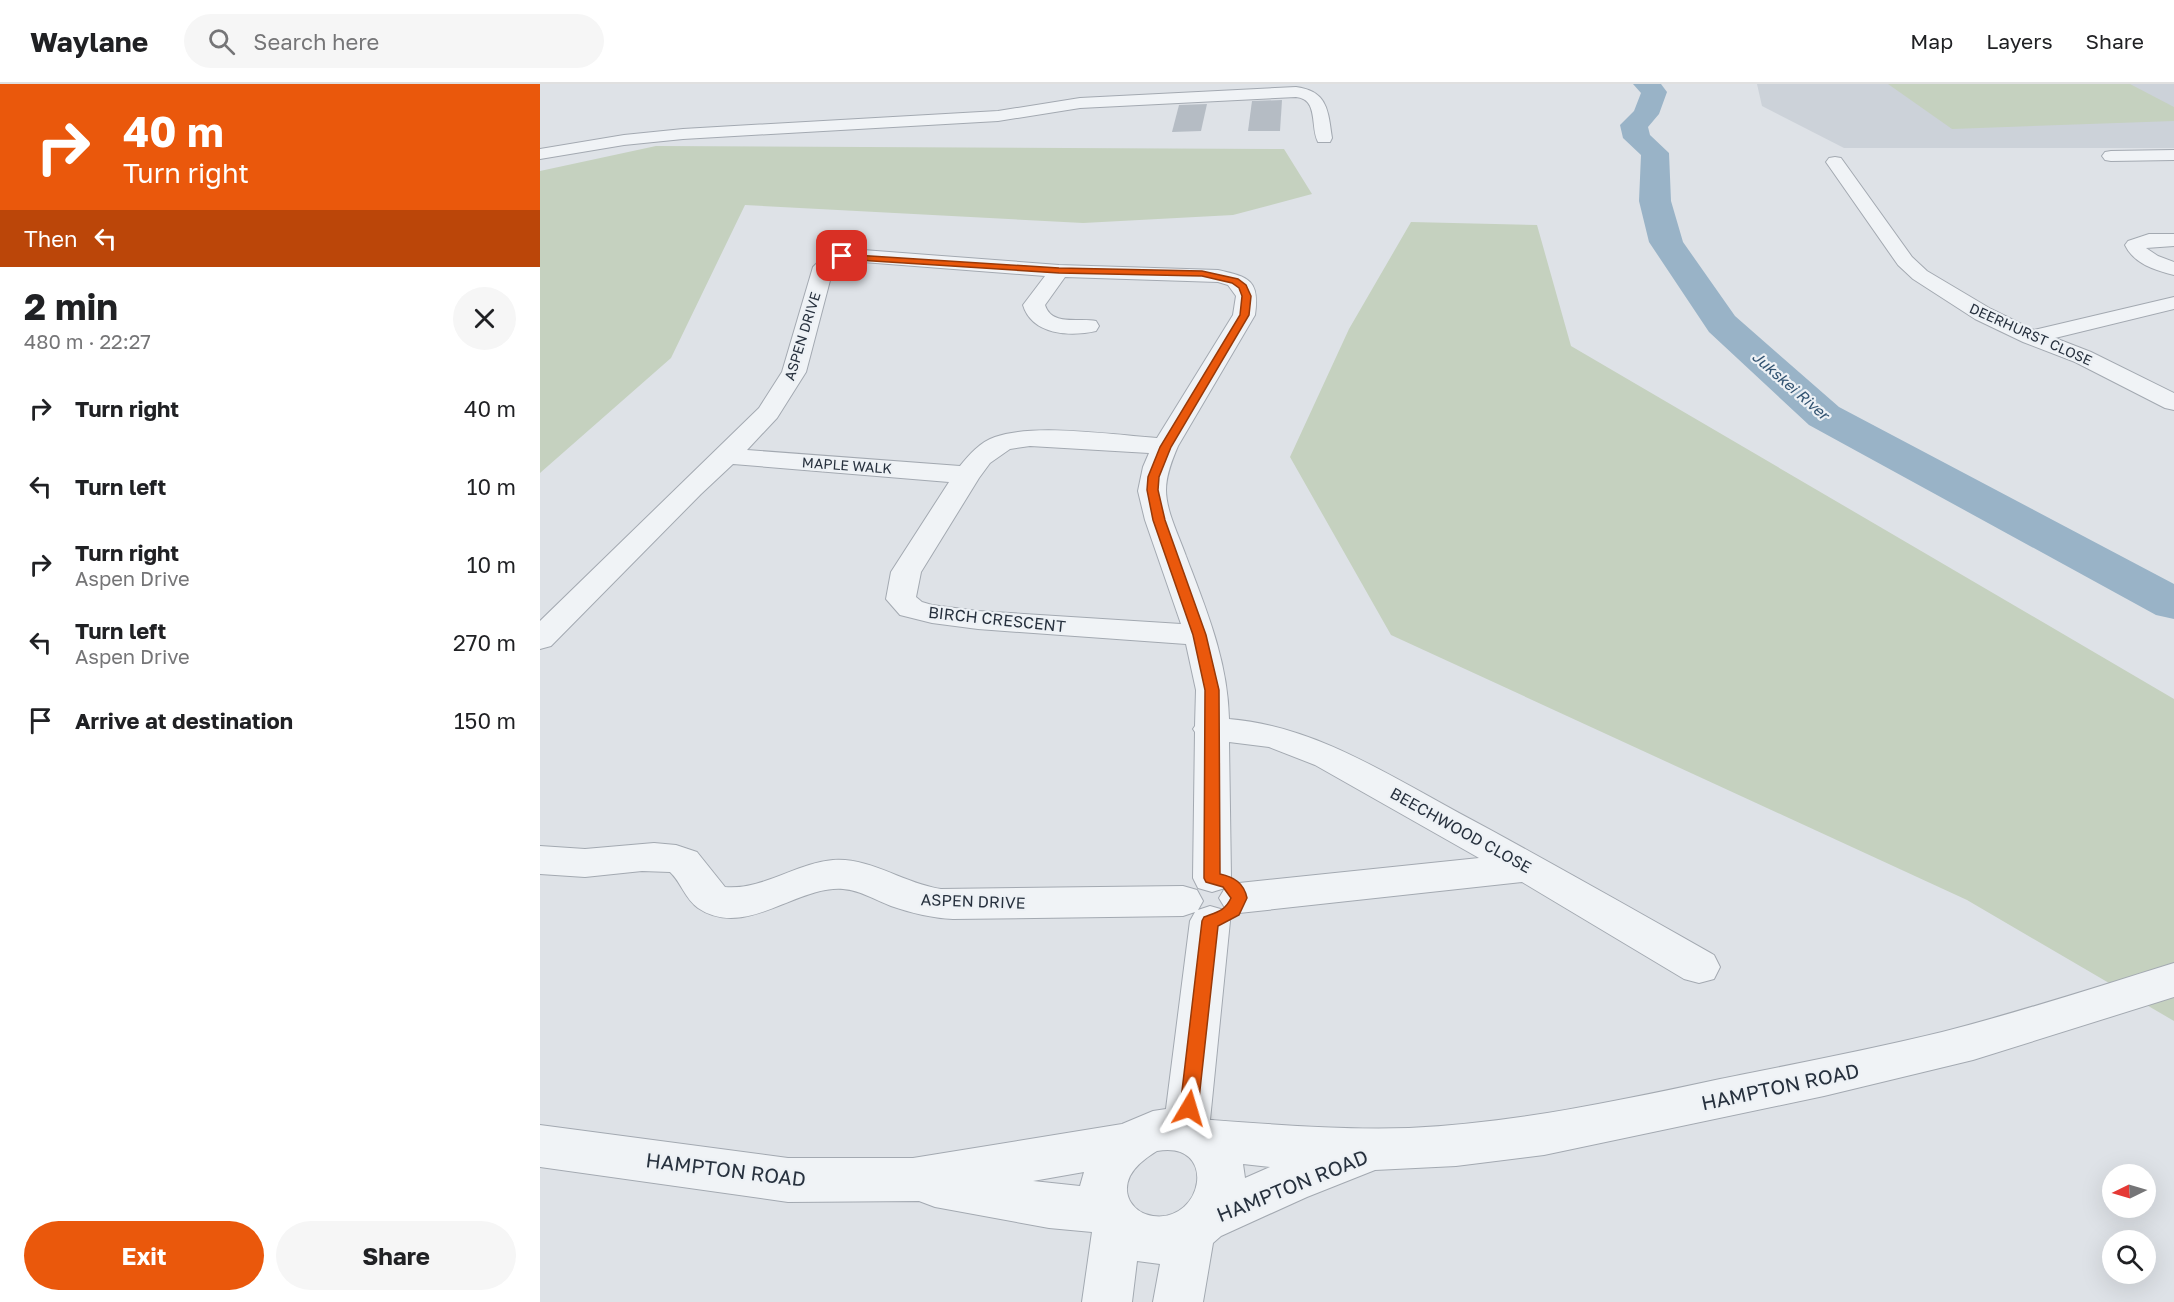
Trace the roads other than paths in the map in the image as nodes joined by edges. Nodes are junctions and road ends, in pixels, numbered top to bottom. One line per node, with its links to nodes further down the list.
1 (1324, 138): 2 (street)
2 (540, 154)
3 (2174, 155): 4 (street)
4 (2111, 156)
5 (1835, 162): 11 (street, DEERHURST CLOSE)
6 (2174, 240): 7 (street)
7 (2174, 269)
8 (1059, 271): 10 (street); 13 (street, ASPEN DRIVE); 14 (street, ASPEN DRIVE)
9 (2174, 303): 11 (street)
10 (1088, 326)
11 (2031, 337): 12 (street, DEERHURST CLOSE)
12 (2174, 403)
13 (1165, 447): 15 (street, BIRCH CRESCENT); 16 (street, ASPEN DRIVE)
14 (727, 456): 15 (street, MAPLE WALK); 17 (street, ASPEN DRIVE)
15 (967, 475): 16 (street, BIRCH CRESCENT)
16 (1200, 635): 18 (street, ASPEN DRIVE)
17 (540, 639)
18 (1210, 729): 20 (street, BEECHWOOD CLOSE); 21 (street, ASPEN DRIVE)
19 (540, 860): 21 (street, ASPEN DRIVE)
20 (1527, 867): 21 (street, ASPEN DRIVE); 22 (street, BEECHWOOD CLOSE)
21 (1211, 899): 24 (street, ASPEN DRIVE)
22 (1699, 967)
23 (2174, 980): 27 (street, HAMPTON ROAD)
24 (1194, 1135): 25 (street, HAMPTON ROAD); 27 (street, HAMPTON ROAD); 30 (street, HAMPTON ROAD)
25 (1130, 1143): 28 (street, HAMPTON ROAD); 29 (street, HAMPTON ROAD)
26 (540, 1146): 28 (street, HAMPTON ROAD)
27 (1377, 1150): 30 (street, HAMPTON ROAD)
28 (913, 1180): 29 (street, HAMPTON ROAD)
29 (1113, 1218): 30 (street, HAMPTON ROAD); 31 (street)
30 (1198, 1225): 32 (street)
31 (1107, 1302)
32 (1178, 1302)

